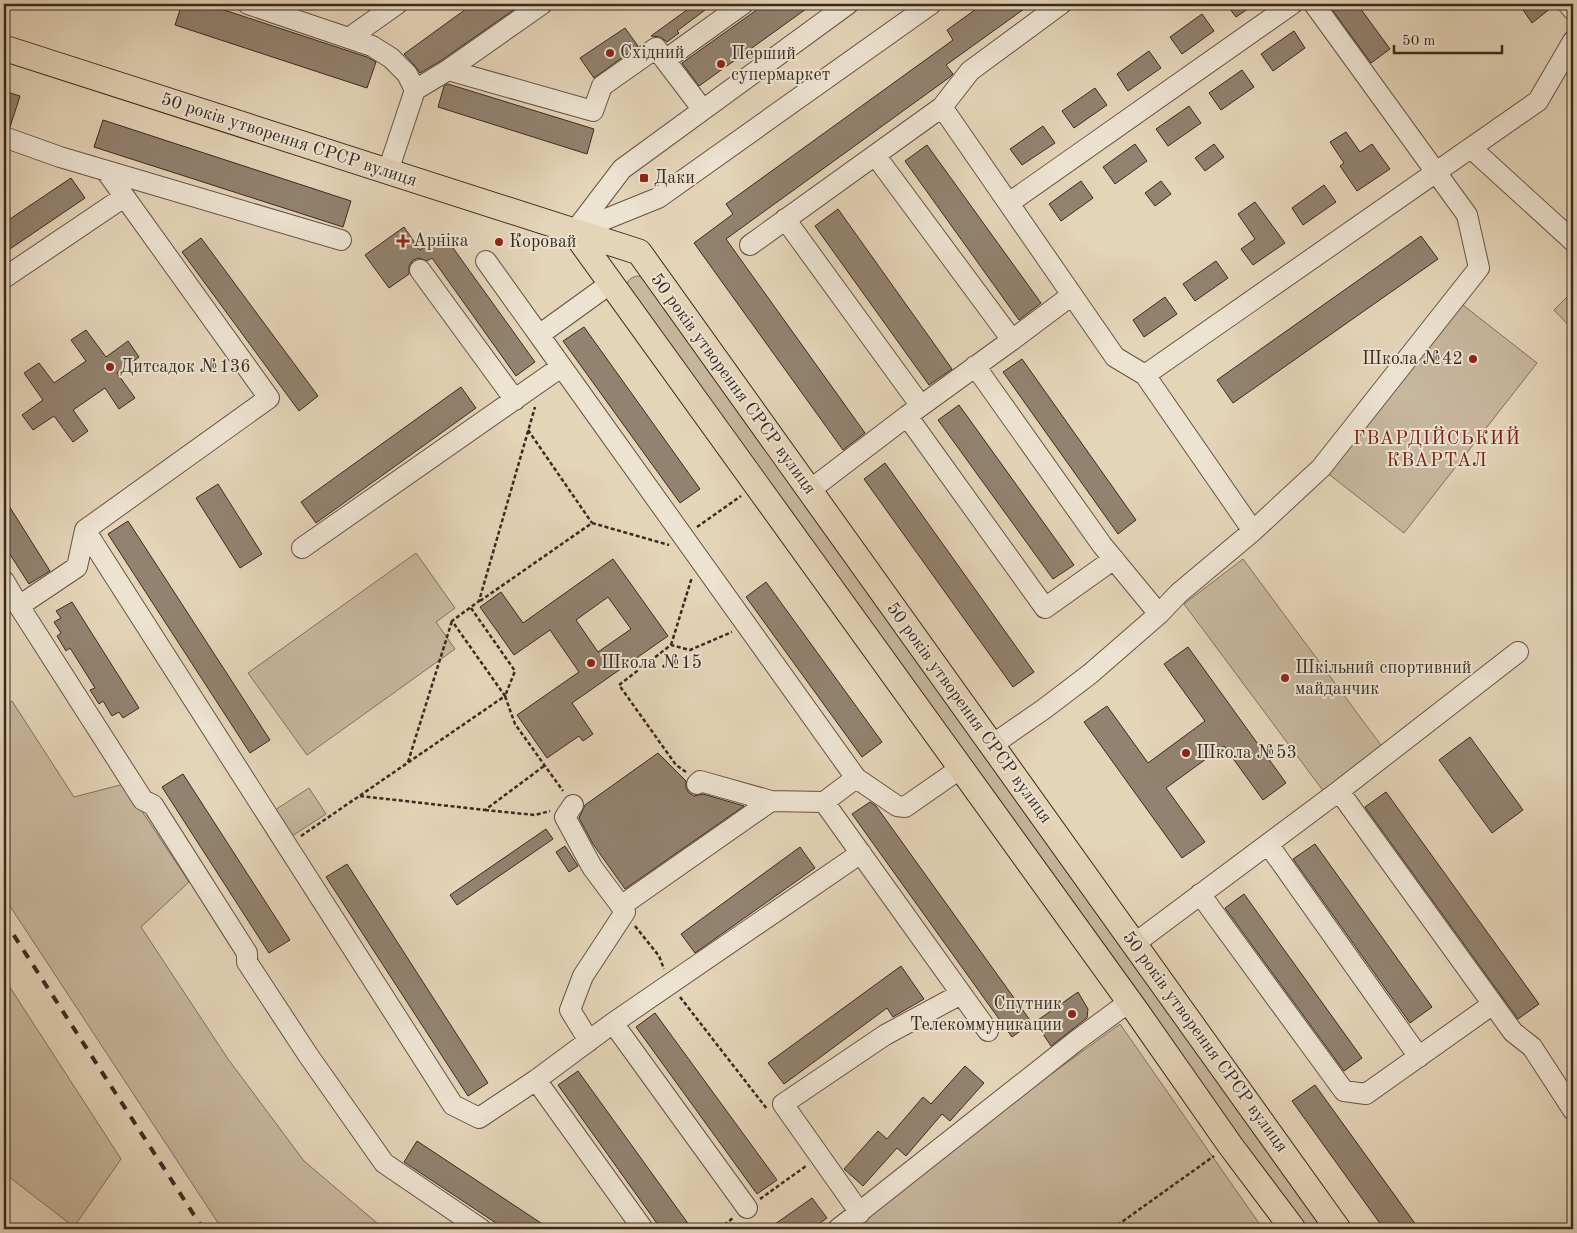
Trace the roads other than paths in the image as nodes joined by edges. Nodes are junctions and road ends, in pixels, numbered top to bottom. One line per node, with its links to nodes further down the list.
1 (248, 4): 12 (street)
2 (397, 4): 12 (street)
3 (542, 4): 16 (street)
4 (743, 4): 15 (street)
5 (848, 4): 19 (street)
6 (931, 4): 29 (street)
7 (1060, 4): 18 (street)
8 (1292, 4): 27 (street)
9 (1314, 4): 25 (street)
10 (1568, 4): 11 (street)
11 (1573, 10)
12 (349, 38): 17 (street)
13 (1573, 41): 21 (street)
14 (4, 48): 24 (main road, 50 років утворення СРСР вулиця)
15 (665, 60): 16 (street); 19 (street)
16 (448, 70): 17 (street)
17 (415, 90): 24 (street)
18 (942, 107): 22 (street); 27 (street)
19 (703, 110): 29 (street)
20 (4, 137): 23 (street)
21 (1471, 148): 25 (street); 31 (street)
22 (876, 154): 28 (street); 39 (street)
23 (106, 171): 26 (street); 30 (street)
24 (388, 171): 29 (main road, 50 років утворення СРСР вулиця)
25 (1437, 173): 42 (street); 47 (street)
26 (124, 197): 35 (street); 46 (street)
27 (1009, 203): 37 (street)
28 (785, 219): 32 (street); 44 (street)
29 (574, 232): 36 (main road); 45 (main road, 50 років утворення СРСР вулиця)
30 (341, 240)
31 (1573, 241)
32 (750, 245)
33 (486, 261): 38 (street)
34 (420, 270): 43 (street)
35 (4, 278)
36 (611, 283): 38 (street); 55 (main road)
37 (1072, 295): 39 (street); 42 (street)
38 (538, 335): 41 (street)
39 (1012, 340): 40 (street)
40 (975, 366): 44 (street); 49 (street)
41 (562, 367): 43 (street); 56 (street)
42 (1145, 375): 47 (street)
43 (515, 400): 48 (street)
44 (914, 411): 45 (street); 49 (street)
45 (810, 490): 54 (main road, 50 років утворення СРСР вулиця)
46 (85, 530): 51 (street); 74 (street)
47 (1253, 531): 52 (street)
48 (302, 548)
49 (1114, 559): 52 (street)
50 (4, 581): 51 (street)
51 (19, 606): 78 (street)
52 (1159, 614): 54 (street)
53 (1518, 652): 58 (street)
54 (992, 745): 66 (main road, 50 років утворення СРСР вулиця)
55 (961, 768): 56 (street); 68 (main road)
56 (856, 778): 60 (street)
57 (699, 783): 59 (street)
58 (1339, 790): 62 (street); 69 (street)
59 (771, 801): 60 (street); 61 (street)
60 (824, 802): 63 (street)
61 (573, 805)
62 (1268, 844): 64 (street); 73 (street)
63 (861, 854): 67 (street); 70 (street)
64 (1200, 894): 66 (street); 73 (street)
65 (625, 912): 72 (street)
66 (1134, 944): 82 (main road, 50 років утворення СРСР вулиця)
67 (961, 994): 71 (street); 77 (street)
68 (1129, 1002): 77 (street); 81 (main road)
69 (1493, 1004): 73 (street); 75 (street)
70 (613, 1023): 72 (street); 76 (street)
71 (988, 1031)
72 (589, 1041): 74 (street)
73 (1419, 1056)
74 (536, 1080): 79 (street)
75 (1573, 1110)
76 (747, 1208)
77 (860, 1213): 80 (street)
78 (481, 1229)
79 (643, 1229)
80 (838, 1229)
81 (1294, 1229)
82 (1338, 1229)

